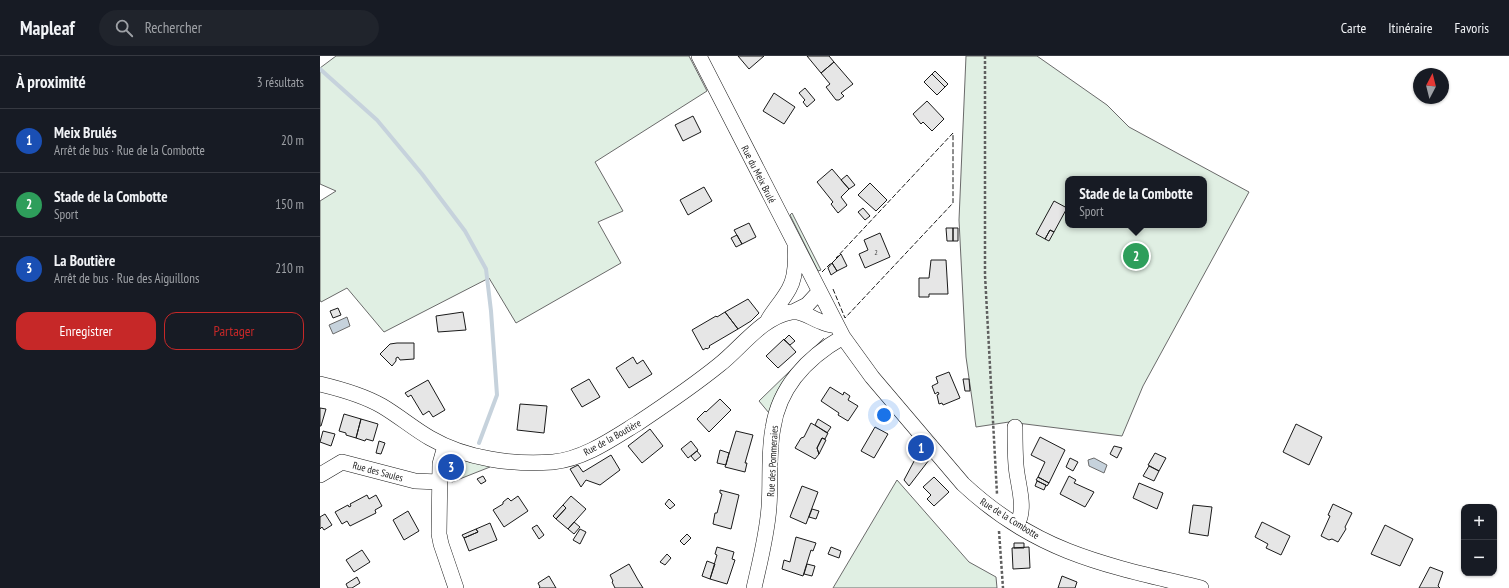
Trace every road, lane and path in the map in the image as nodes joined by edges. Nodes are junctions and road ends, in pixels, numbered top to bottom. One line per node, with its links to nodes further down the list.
1 (700, 56): 3 (street, Rue du Meix Brulé)
2 (985, 56): 14 (path)
3 (795, 244): 4 (street, Rue de la Boutière); 5 (street, Rue du Meix Brulé)
4 (790, 289): 5 (street); 7 (street, Rue de la Boutière)
5 (818, 289): 6 (street, Rue de la Boutière); 8 (street, Rue de la Combotte)
6 (793, 312): 7 (street, Rue de la Boutière); 8 (street)
7 (767, 321): 11 (street, Rue de la Boutière)
8 (840, 332): 14 (street, Rue de la Combotte); 17 (street, Rue des Pommeraies)
9 (320, 384): 11 (street, Rue de la Boutière)
10 (1015, 427): 15 (street)
11 (446, 446): 13 (street)
12 (320, 475): 13 (street, Rue des Saules)
13 (439, 482): 16 (street)
14 (998, 512): 15 (street, Rue de la Combotte); 18 (path)
15 (1017, 524): 19 (street, Rue de la Combotte)
16 (456, 588)
17 (754, 588)
18 (1003, 588)
19 (1201, 588)

